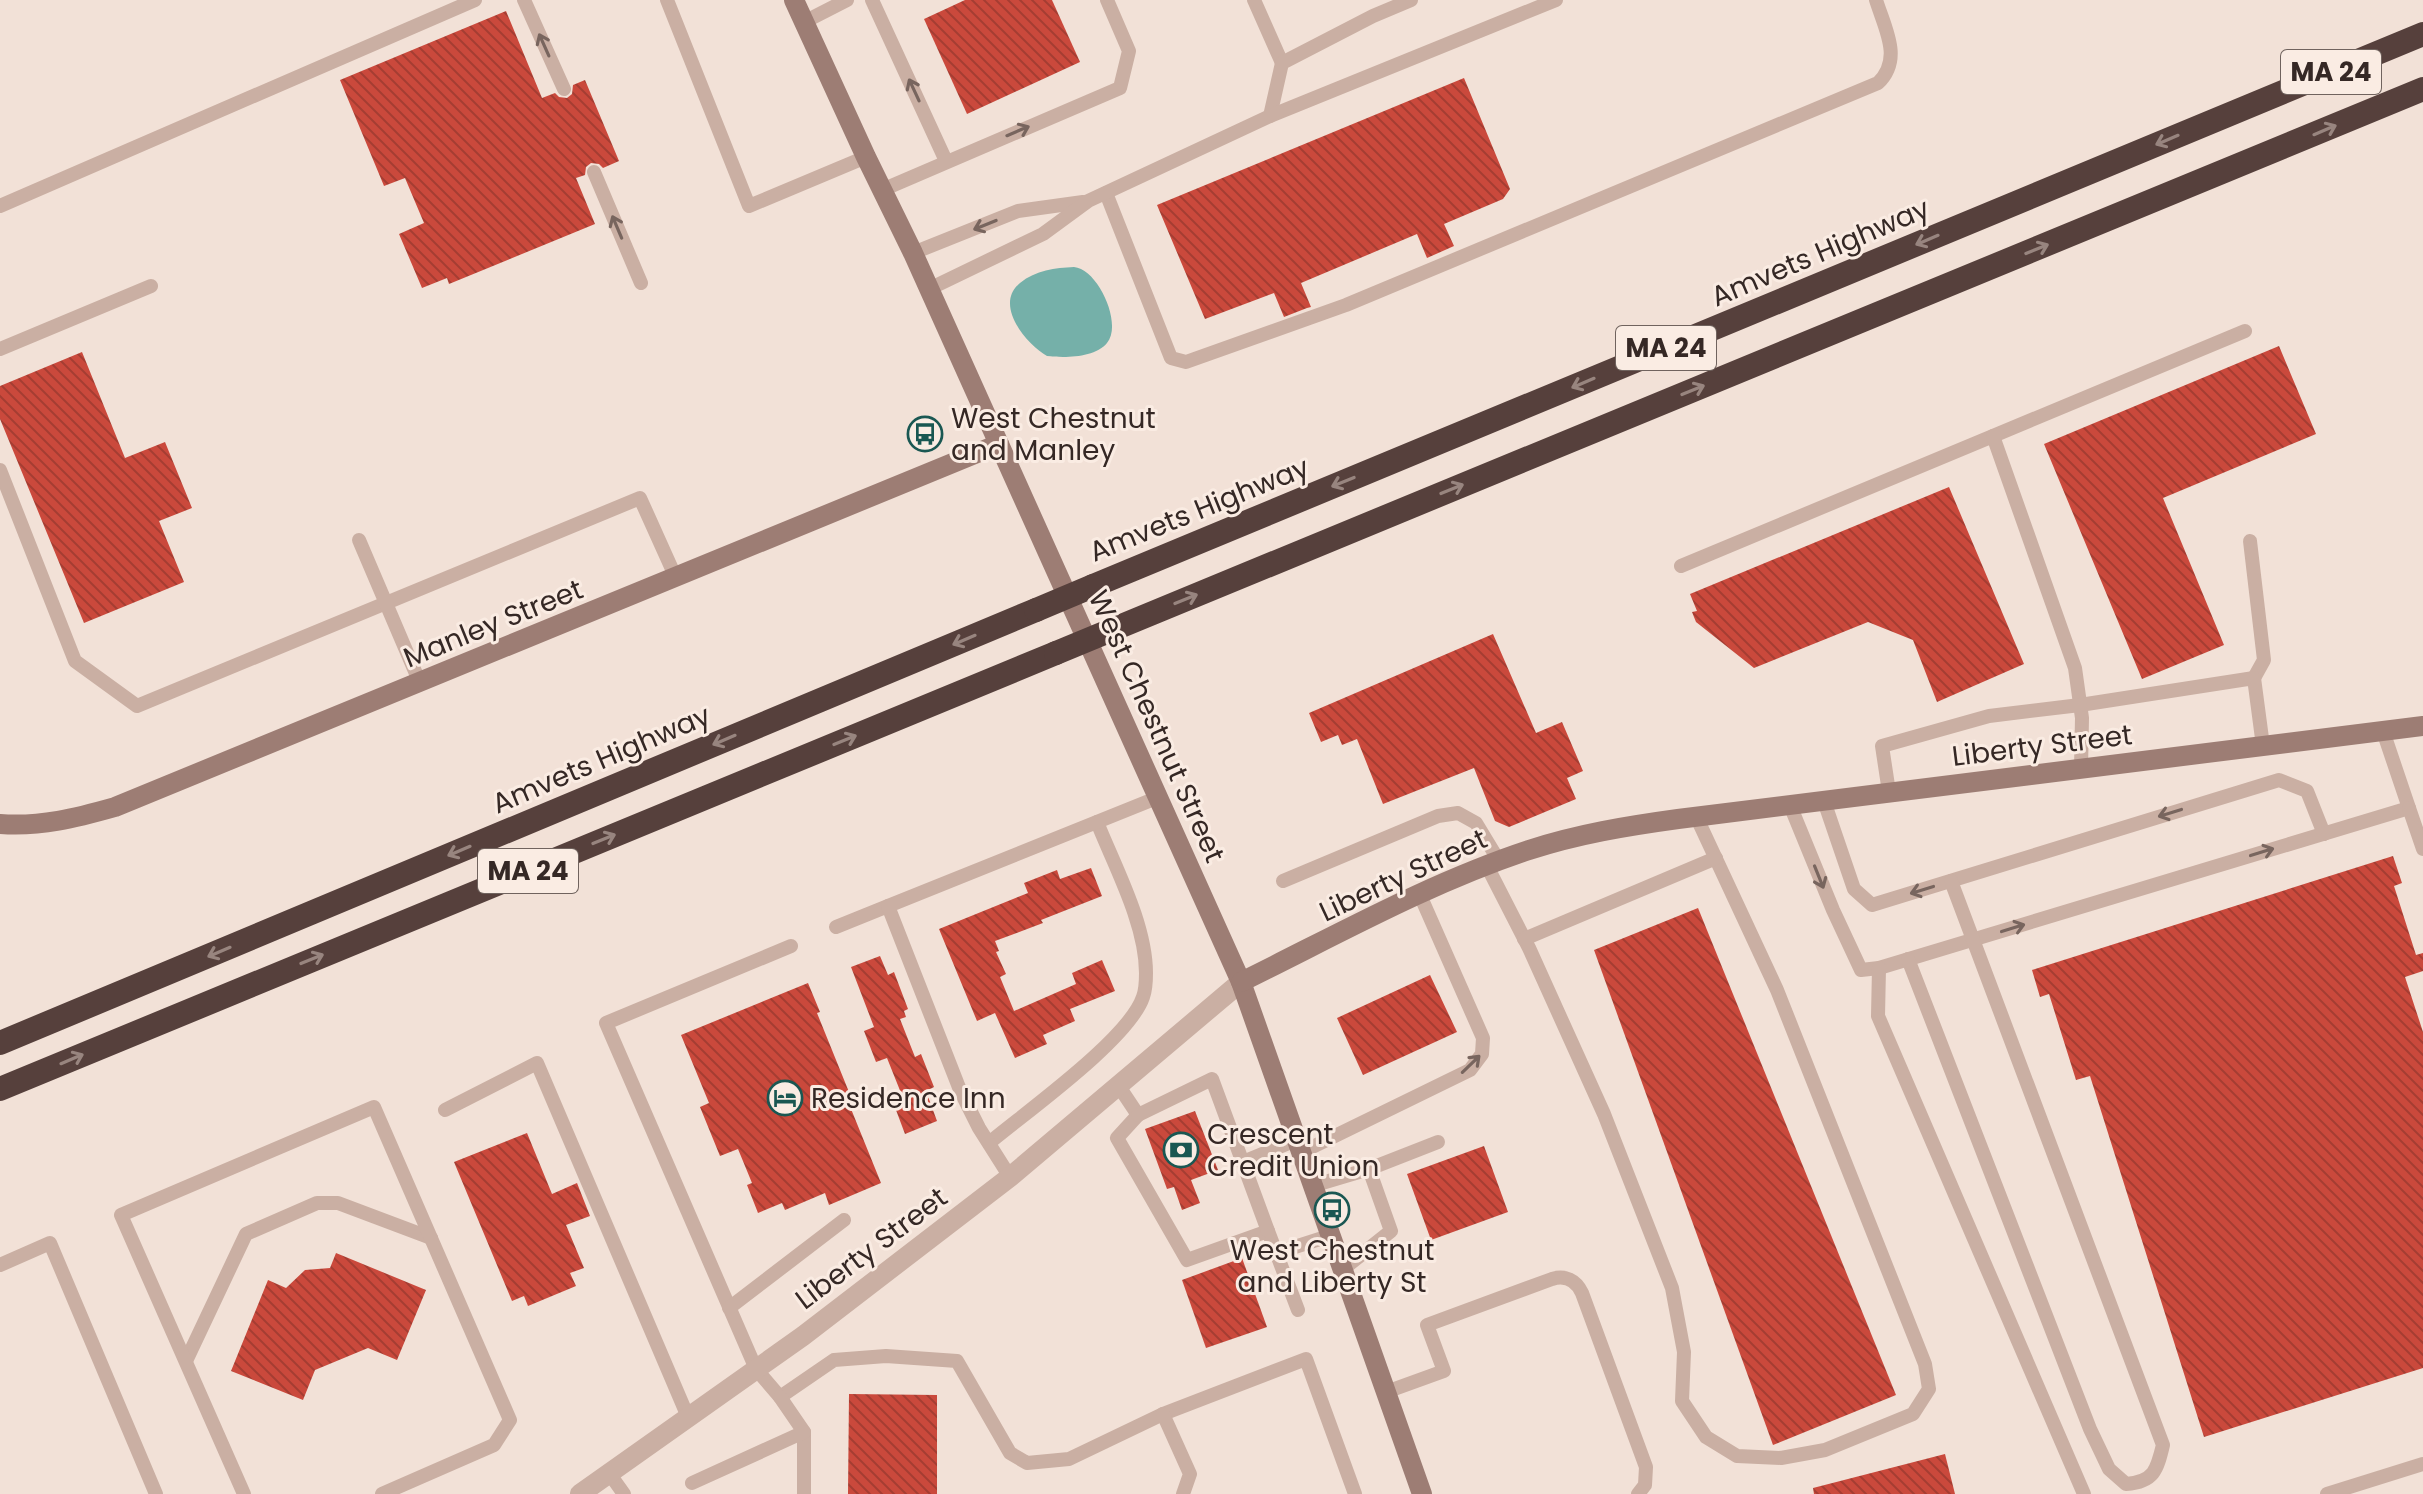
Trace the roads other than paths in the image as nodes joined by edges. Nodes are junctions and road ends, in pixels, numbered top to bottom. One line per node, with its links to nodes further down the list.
1 (475, 0): 24 (lane)
2 (524, 0): 15 (lane, one-way to 2)
3 (667, 0): 18 (lane)
4 (794, 0): 12 (main road, West Chestnut Street)
5 (847, 0): 12 (lane)
6 (872, 0): 19 (lane, one-way to 6)
7 (1107, 0): 19 (lane, one-way to 7)
8 (1254, 0): 14 (lane)
9 (1411, 0): 14 (lane)
10 (1556, 0): 17 (lane)
11 (1876, 0): 22 (lane)
12 (804, 22): 18 (main road, West Chestnut Street)
13 (2423, 34): 69 (highway, Amvets Highway / MA 24, one-way to 69, bridge)
14 (1282, 63): 17 (lane)
15 (564, 89)
16 (2423, 89): 71 (highway, MA 24, one-way to 16, bridge)
17 (1270, 116): 22 (lane)
18 (866, 157): 21 (main road, West Chestnut Street)
19 (946, 161): 21 (lane)
20 (594, 172): 26 (lane, one-way to 20)
21 (882, 190): 25 (main road, West Chestnut Street)
22 (1106, 193): 23 (lane)
23 (1088, 201): 25 (lane, one-way to 25); 28 (lane)
24 (0, 206)
25 (913, 253): 28 (main road, West Chestnut Street)
26 (641, 283)
27 (151, 286): 30 (lane)
28 (929, 289): 32 (main road, West Chestnut Street)
29 (2245, 331): 31 (lane)
30 (0, 349)
31 (1993, 436): 36 (lane); 41 (lane)
32 (999, 444): 37 (main road, Manley Street); 47 (main road, West Chestnut Street)
33 (0, 470): 38 (lane)
34 (359, 540): 38 (lane)
35 (2250, 541): 39 (lane)
36 (1681, 566)
37 (676, 578): 38 (lane); 40 (main road, Manley Street)
38 (385, 603): 40 (lane)
39 (2254, 678): 41 (lane); 44 (lane)
40 (420, 683): 53 (main road, Manley Street)
41 (2080, 705): 45 (lane); 46 (lane)
42 (2423, 726): 43 (main road, Liberty Street)
43 (2383, 731): 44 (main road, Liberty Street); 50 (lane)
44 (2263, 746): 45 (main road, Liberty Street)
45 (2081, 769): 46 (main road, Liberty Street)
46 (1889, 792): 48 (main road, Liberty Street)
47 (1159, 797): 52 (lane); 68 (main road, West Chestnut Street)
48 (1824, 801): 49 (main road, Liberty Street); 59 (lane, one-way to 48)
49 (1790, 805): 51 (main road, Liberty Street); 67 (lane, one-way to 67)
50 (2409, 808): 54 (lane); 55 (lane)
51 (1696, 816): 56 (lane); 57 (main road, Liberty Street)
52 (1097, 822): 61 (lane); 75 (lane)
53 (0, 824)
54 (2324, 834): 59 (lane, one-way to 59); 64 (lane, one-way to 54)
55 (2423, 849)
56 (1716, 858): 63 (lane); 63 (lane)
57 (1493, 863): 58 (lane); 60 (main road, Liberty Street); 63 (lane)
58 (1283, 881)
59 (1951, 881): 64 (lane)
60 (1420, 895): 68 (main road, Liberty Street); 76 (lane, one-way to 60)
61 (888, 906): 62 (lane); 75 (lane)
62 (836, 927)
63 (1524, 939)
64 (1972, 940): 66 (lane); 66 (lane)
65 (791, 946): 88 (lane)
66 (1908, 959): 67 (lane)
67 (1879, 968): 110 (lane)
68 (1241, 982): 70 (street, Liberty Street); 76 (main road, West Chestnut Street)
69 (0, 1043)
70 (1118, 1085): 73 (lane); 79 (street, Liberty Street)
71 (0, 1089)
72 (445, 1110): 95 (lane)
73 (1138, 1115): 77 (lane); 82 (lane)
74 (1438, 1142): 78 (lane)
75 (989, 1143): 79 (lane)
76 (1298, 1146): 77 (lane); 80 (main road, West Chestnut Street)
77 (1243, 1162): 82 (lane)
78 (1369, 1169): 80 (lane); 87 (lane)
79 (1010, 1177): 91 (street, Liberty Street)
80 (1312, 1186): 83 (main road, West Chestnut Street)
81 (844, 1220): 88 (lane)
82 (1268, 1231): 85 (lane)
83 (1329, 1236): 85 (lane); 87 (main road, West Chestnut Street)
84 (431, 1238): 90 (lane); 90 (lane); 102 (lane)
85 (1276, 1253): 89 (lane)
86 (0, 1265): 100 (lane)
87 (1342, 1270): 92 (main road, West Chestnut Street)
88 (729, 1308): 91 (lane)
89 (1298, 1310)
90 (186, 1361): 101 (lane)
91 (756, 1369): 93 (lane); 95 (street, Liberty Street)
92 (1386, 1392): 108 (main road, West Chestnut Street); 109 (lane)
93 (780, 1397): 94 (lane); 96 (lane)
94 (1163, 1414): 106 (lane); 107 (lane)
95 (688, 1417): 98 (street, Liberty Street)
96 (804, 1432): 99 (lane); 105 (lane)
97 (2423, 1464): 111 (lane)
98 (609, 1473): 103 (street, Liberty Street); 104 (lane)
99 (692, 1483)
100 (156, 1494)
101 (244, 1494)
102 (382, 1494)
103 (580, 1494)
104 (624, 1494)
105 (804, 1494)
106 (1183, 1494)
107 (1355, 1494)
108 (1422, 1494)
109 (1638, 1494)
110 (2084, 1494)
111 (2327, 1494)

